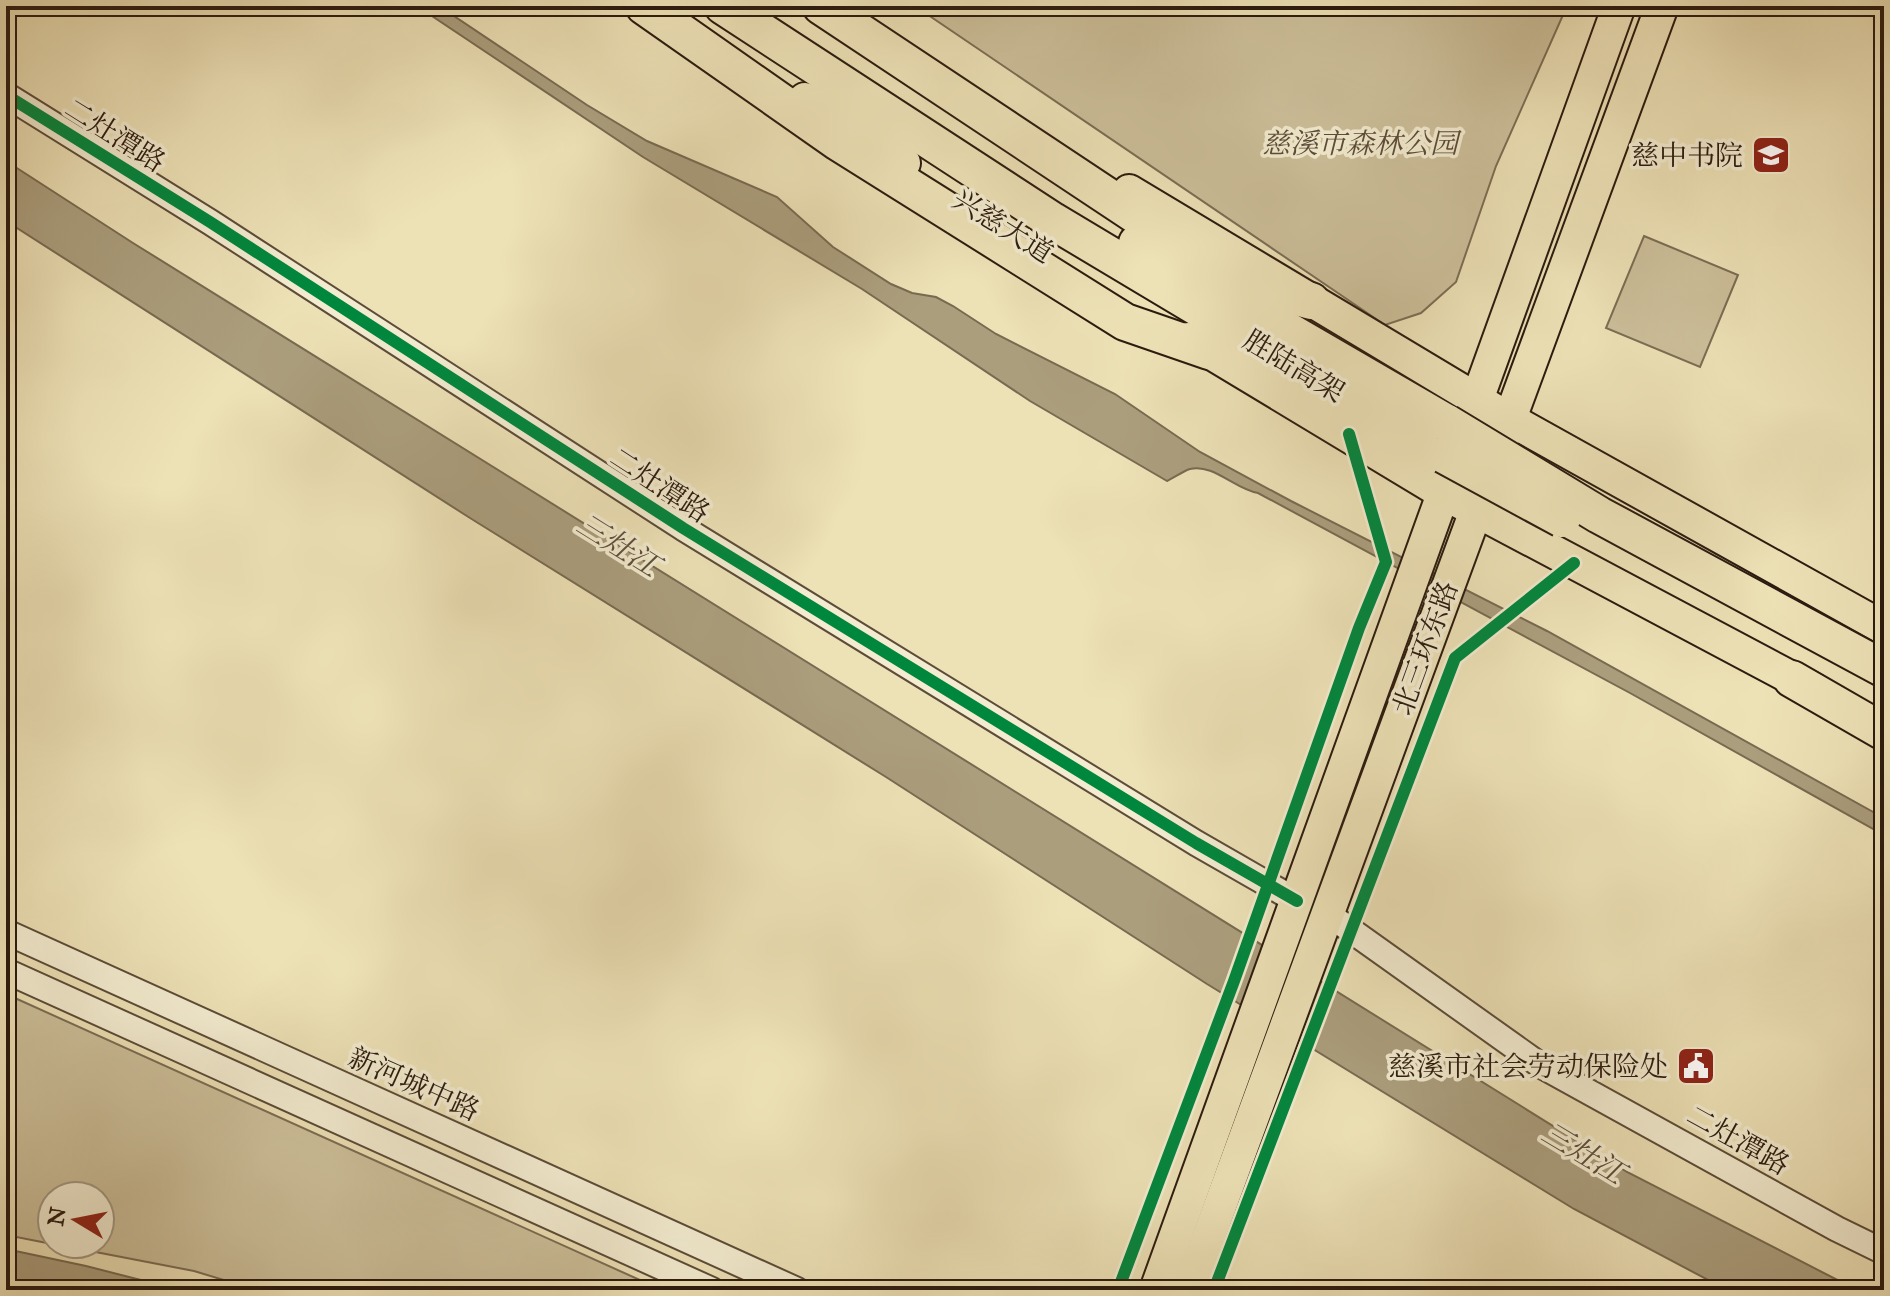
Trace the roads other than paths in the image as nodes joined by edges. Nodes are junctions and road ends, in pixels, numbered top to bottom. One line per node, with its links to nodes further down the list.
1 (644, 6): 11 (highway)
2 (666, 6): 11 (main road, 兴慈大道)
3 (723, 6): 19 (highway, 胜陆高架, bridge)
4 (764, 6): 17 (highway, 胜陆高架, bridge)
5 (821, 6): 10 (highway)
6 (833, 6): 10 (main road)
7 (1619, 6): 12 (main road, 北三环东路)
8 (1662, 6): 13 (main road, 北三环东路)
9 (6, 95): 21 (street, 二灶潭路)
10 (1311, 301): 12 (main road)
11 (1209, 351): 14 (main road, 兴慈大道)
12 (1478, 401): 13 (main road); 14 (main road, 北三环东路)
13 (1509, 419): 15 (main road, 北三环东路); 16 (main road)
14 (1445, 494): 15 (main road, 兴慈大道); 21 (main road, 北三环东路)
15 (1476, 511): 18 (main road, 兴慈大道); 22 (main road, 北三环东路)
16 (1884, 628)
17 (1884, 669)
18 (1792, 679): 20 (highway)
19 (1884, 694)
20 (1884, 730)
21 (1297, 901): 28 (main road, 北三环东路)
22 (1328, 914): 25 (street, 二灶潭路); 29 (main road, 北三环东路)
23 (6, 932): 27 (street, 新河城中路)
24 (6, 971): 26 (street)
25 (1884, 1252)
26 (712, 1290)
27 (797, 1290)
28 (1156, 1290)
29 (1189, 1290)

